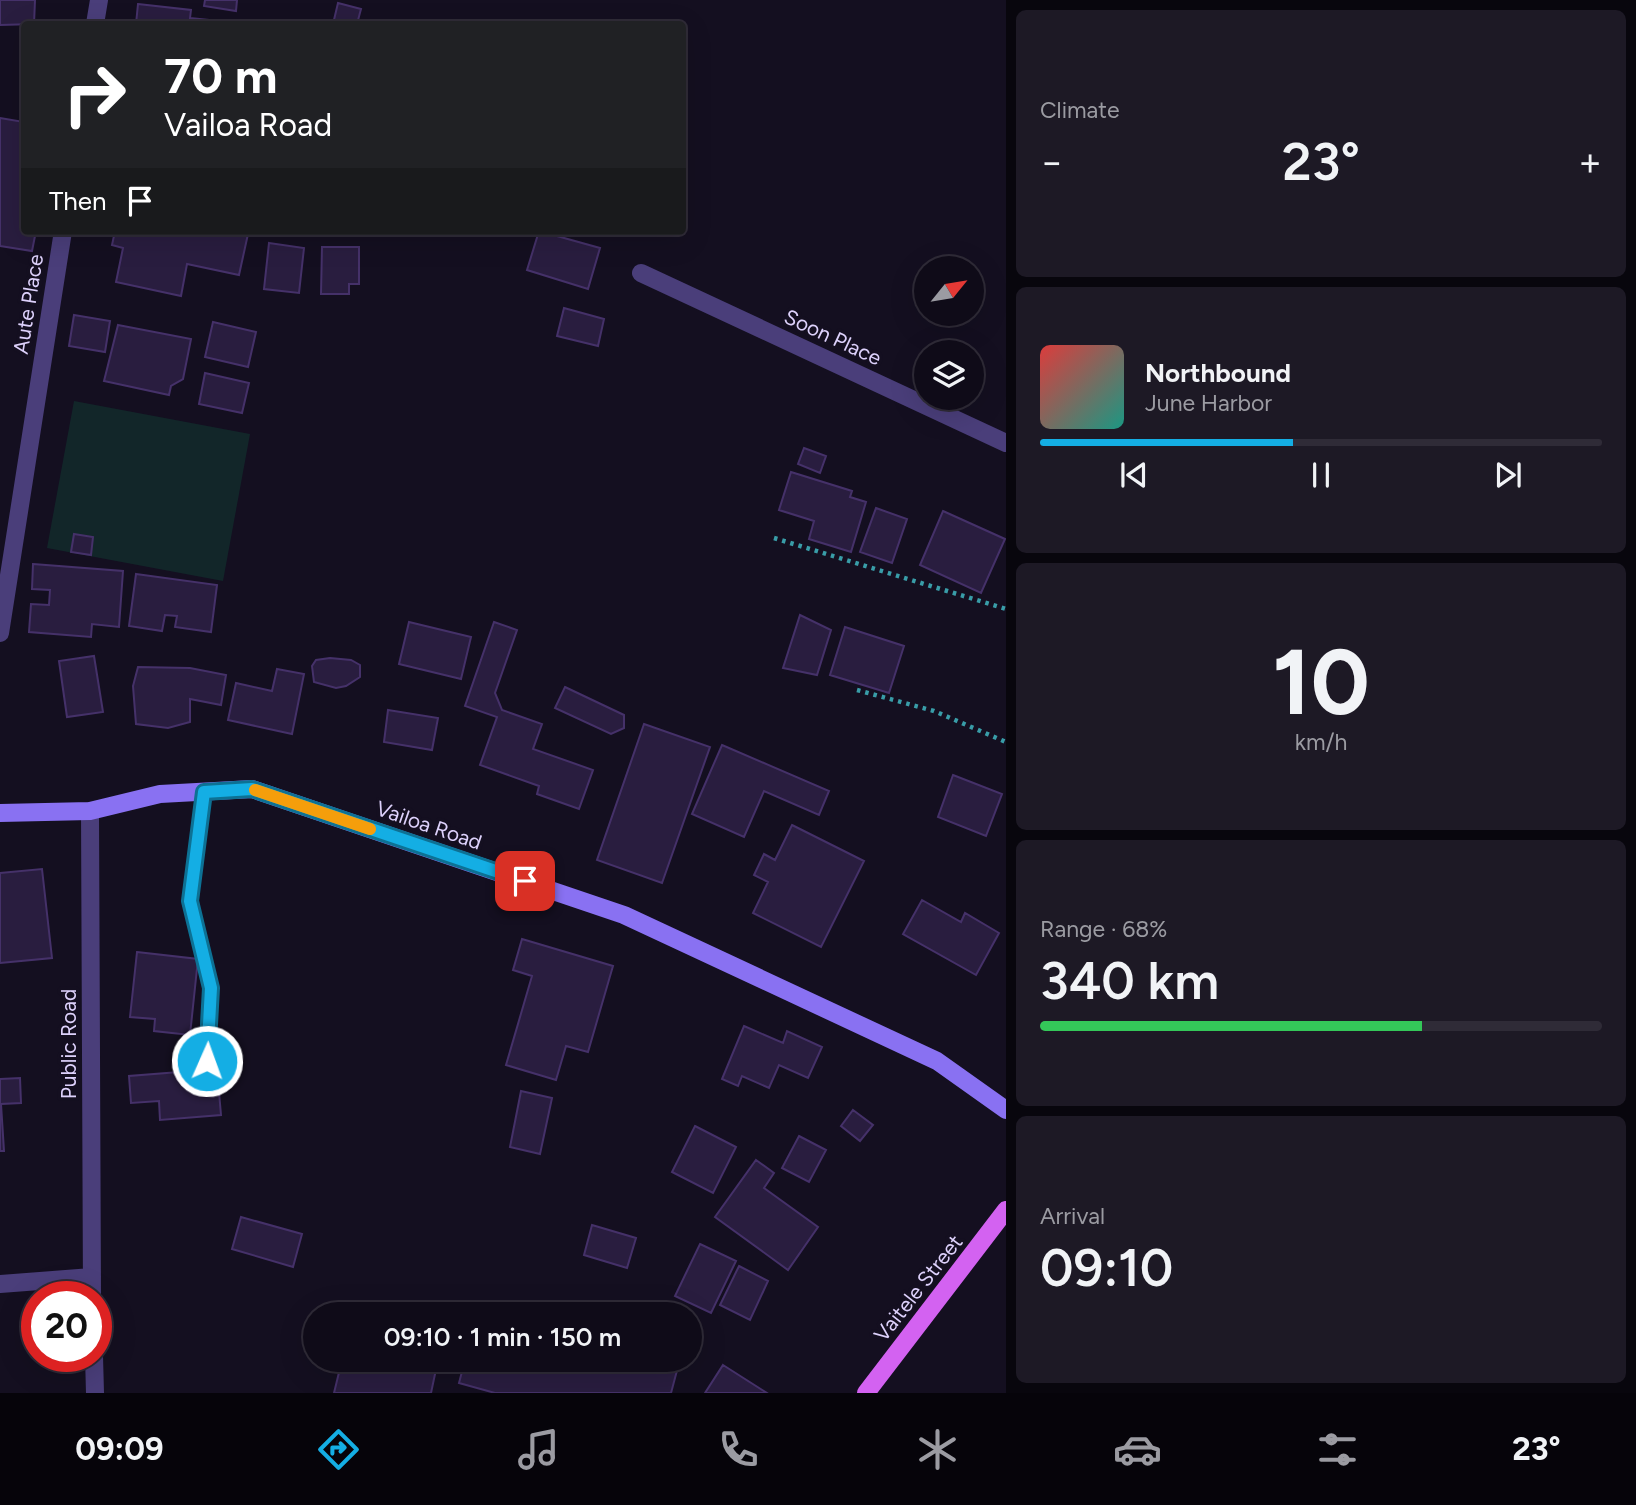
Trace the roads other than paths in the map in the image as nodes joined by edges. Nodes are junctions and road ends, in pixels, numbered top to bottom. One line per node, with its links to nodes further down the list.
1 (99, 0): 2 (street)
2 (96, 21)
3 (62, 235): 6 (street, Aute Place)
4 (641, 273): 5 (street, Soon Place)
5 (1006, 443)
6 (0, 633)
7 (204, 792): 8 (main road, Vailoa Road); 10 (lane); 11 (main road, Vailoa Road)
8 (90, 811): 9 (main road, Vailoa Road); 13 (street, Public Road)
9 (0, 813)
10 (207, 1061)
11 (1006, 1110)
12 (1006, 1210): 18 (main road, Vaitele Street)
13 (92, 1277): 14 (street, Public Road); 15 (street)
14 (92, 1281)
15 (0, 1284)
16 (94, 1372): 17 (street)
17 (94, 1393)
18 (866, 1393)

